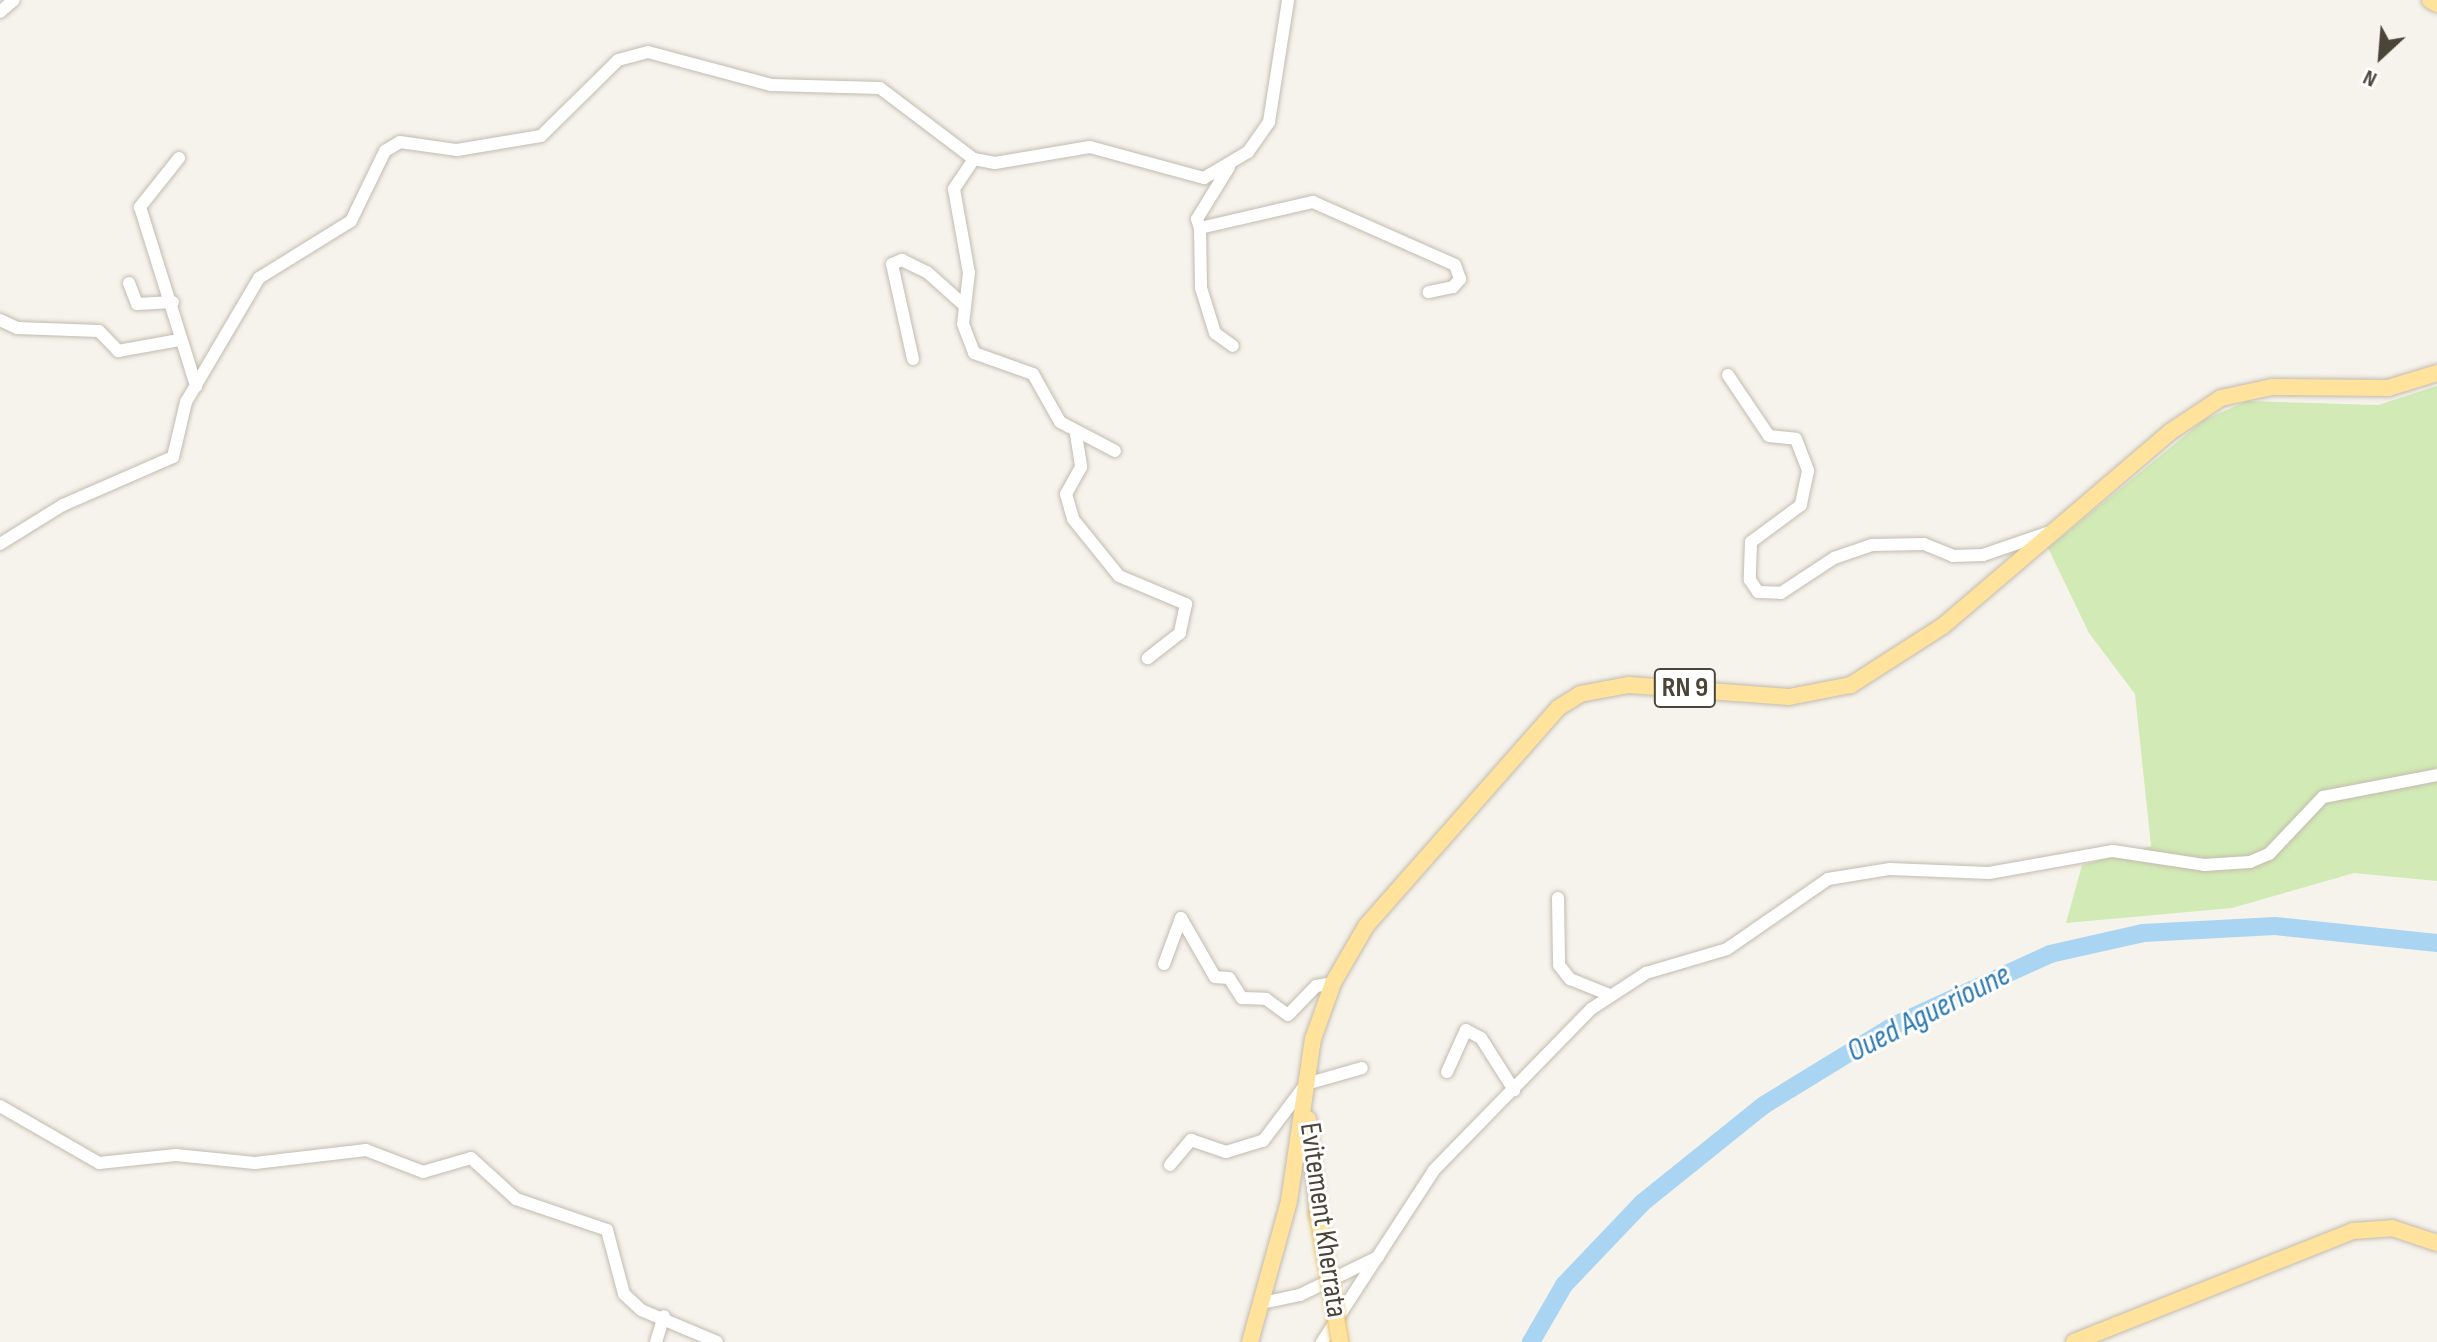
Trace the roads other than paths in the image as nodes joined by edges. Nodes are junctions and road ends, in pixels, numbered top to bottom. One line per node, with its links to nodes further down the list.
1 (14, 0): 5 (street)
2 (1288, 0): 8 (street)
3 (2430, 0): 4 (main road)
4 (2437, 4)
5 (0, 12)
6 (179, 158): 12 (street)
7 (974, 159): 8 (street); 13 (street); 20 (street)
8 (1231, 164): 9 (street)
9 (1200, 228): 11 (street); 16 (street)
10 (129, 283): 12 (street)
11 (1429, 292)
12 (173, 302): 15 (street)
13 (965, 306): 17 (street); 21 (street)
14 (0, 320): 15 (street)
15 (179, 340): 20 (street)
16 (1233, 346)
17 (913, 359)
18 (2437, 373): 23 (main road, RN 9)
19 (1728, 375): 23 (street)
20 (196, 386): 24 (street)
21 (1076, 434): 22 (street); 25 (street)
22 (1115, 451)
23 (2050, 532): 29 (main road, RN 9)
24 (0, 544)
25 (1148, 658)
26 (2437, 775): 30 (street)
27 (1558, 898): 30 (street)
28 (1164, 964): 29 (street)
29 (1333, 983): 34 (main road, RN 9)
30 (1610, 995): 33 (street)
31 (1362, 1068): 34 (street)
32 (1447, 1072): 33 (street)
33 (1514, 1090): 38 (street)
34 (1306, 1091): 36 (street); 39 (main road, RN 9); 45 (main road, Evitement Kherrata, bridge)
35 (0, 1106): 40 (street)
36 (1170, 1165)
37 (2437, 1243): 46 (main road)
38 (1378, 1257): 39 (street); 44 (street)
39 (1262, 1303): 43 (main road, RN 9)
40 (664, 1316): 41 (street); 42 (street)
41 (656, 1342)
42 (717, 1342)
43 (1250, 1342)
44 (1322, 1342)
45 (1340, 1342)
46 (2074, 1342)

